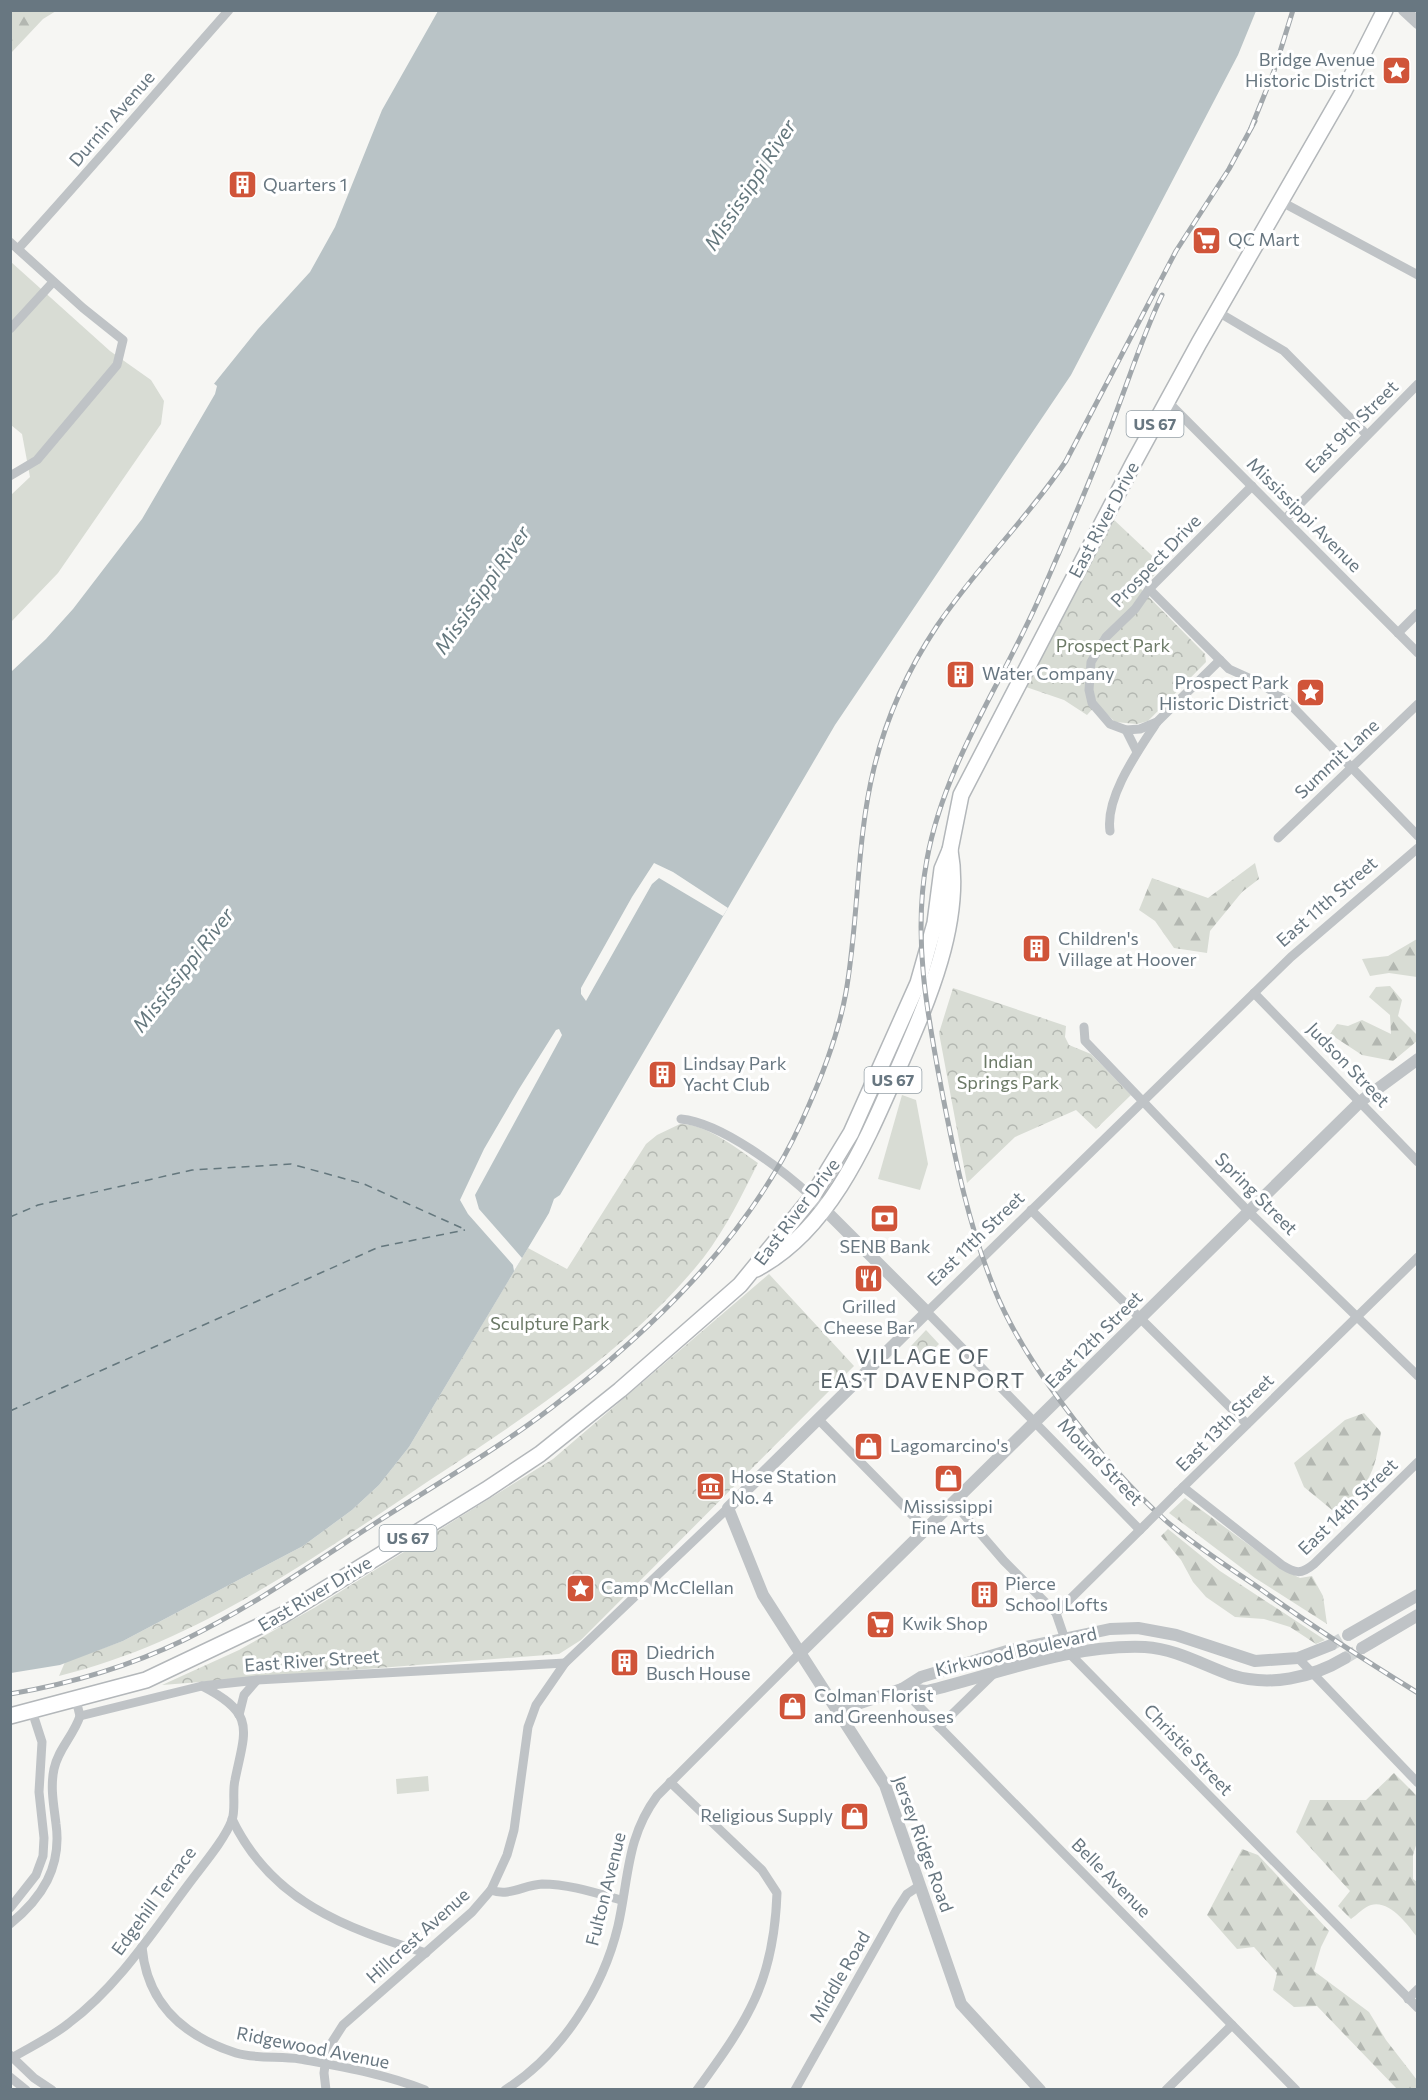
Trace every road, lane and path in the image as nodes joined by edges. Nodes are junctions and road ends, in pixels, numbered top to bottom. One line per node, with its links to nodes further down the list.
1 (229, 10): 7 (street, Durnin Avenue)
2 (1385, 10): 5 (main road, East River Drive / US 67)
3 (1404, 10): 4 (street)
4 (1418, 23)
5 (1281, 201): 8 (street); 10 (main road, East River Drive / US 67)
6 (10, 242): 7 (street)
7 (18, 249): 9 (street)
8 (1418, 275)
9 (53, 282): 11 (street); 15 (street)
10 (1218, 312): 13 (main road, East River Drive / US 67); 14 (street)
11 (10, 329)
12 (1418, 384): 14 (street, East 9th Street)
13 (1167, 401): 16 (street, Mississippi Avenue); 39 (main road, East River Drive / US 67)
14 (1367, 435): 17 (street, East 9th Street)
15 (10, 476)
16 (1252, 486): 17 (street, Mississippi Avenue); 18 (street, Prospect Drive)
17 (1285, 519): 20 (street, Mississippi Avenue)
18 (1149, 589): 22 (street); 25 (street, Prospect Drive)
19 (1418, 613): 20 (street)
20 (1398, 633): 21 (street, Mississippi Avenue)
21 (1418, 653)
22 (1220, 660): 24 (street); 27 (street)
23 (1418, 704): 27 (street, Summit Lane)
24 (1157, 722): 25 (street); 26 (street)
25 (1126, 730): 26 (street)
26 (1137, 752): 28 (street)
27 (1352, 768): 29 (street); 30 (street, Summit Lane)
28 (1110, 831)
29 (1418, 837)
30 (1278, 838)
31 (1418, 848): 32 (street, East 11th Street)
32 (1254, 993): 35 (street, Judson Street); 36 (street, East 11th Street)
33 (1084, 1027): 36 (street, Spring Street)
34 (1418, 1059): 35 (street, East 12th Street)
35 (1361, 1101): 38 (street, Judson Street); 41 (street, East 12th Street)
36 (1143, 1102): 40 (street, East 11th Street); 41 (street, Spring Street)
37 (681, 1119): 39 (street, Mound Street)
38 (1418, 1162)
39 (818, 1203): 43 (street, Mound Street); 74 (main road, East River Drive / US 67)
40 (1031, 1210): 43 (street, East 11th Street); 45 (street)
41 (1249, 1212): 44 (street, Spring Street); 45 (street, East 12th Street)
42 (1418, 1257): 44 (street, East 13th Street)
43 (927, 1312): 47 (street, East 11th Street); 48 (street, Mound Street)
44 (1357, 1317): 46 (street, Spring Street); 49 (street, East 13th Street)
45 (1141, 1319): 48 (street, East 12th Street); 49 (street)
46 (1418, 1377)
47 (818, 1419): 53 (street, East 11th Street); 55 (street)
48 (1037, 1422): 52 (street, East 12th Street); 54 (street, Mound Street)
49 (1247, 1424): 51 (street, East 13th Street)
50 (1418, 1462): 51 (street, East 14th Street)
51 (1181, 1490): 54 (street, East 13th Street, bridge)
52 (954, 1503): 55 (street, East 12th Street); 57 (street)
53 (728, 1508): 64 (street, Jersey Ridge Road); 68 (street, East 11th Street)
54 (1143, 1527): 57 (street, East 13th Street)
55 (927, 1530): 64 (street, East 12th Street)
56 (1418, 1595): 59 (street)
57 (1056, 1612): 60 (street, Christie Street)
58 (1418, 1615): 63 (street)
59 (1348, 1635)
60 (1063, 1638): 62 (street, Kirkwood Boulevard); 65 (street, Christie Street); 66 (street, Kirkwood Boulevard)
61 (1331, 1645): 66 (street, Kirkwood Boulevard)
62 (1020, 1647): 70 (street); 73 (street, Kirkwood Boulevard)
63 (1362, 1648)
64 (800, 1653): 75 (street, Jersey Ridge Road); 83 (street, Fulton Avenue)
65 (1070, 1654): 69 (street, Kirkwood Boulevard); 70 (street, Kirkwood Boulevard); 94 (street, Christie Street)
66 (1298, 1658): 69 (street)
67 (1345, 1658): 69 (street, Kirkwood Boulevard)
68 (565, 1663): 71 (street, East River Street); 87 (street, Hillcrest Avenue)
69 (1312, 1673): 84 (street)
70 (993, 1675): 73 (street, Kirkwood Boulevard); 80 (street)
71 (257, 1680): 72 (street, East River Street); 77 (street)
72 (202, 1686): 77 (street); 79 (street, East River Street)
73 (902, 1689): 75 (street, Kirkwood Boulevard); 80 (street, Belle Avenue)
74 (75, 1700): 76 (main road, East River Drive / US 67); 79 (street)
75 (839, 1710): 86 (street, Jersey Ridge Road)
76 (32, 1711): 78 (main road, East River Drive / US 67); 81 (street)
77 (239, 1715): 85 (street, Edgehill Terrace)
78 (10, 1716)
79 (80, 1716): 82 (street)
80 (939, 1727): 96 (street, Belle Avenue)
81 (42, 1766): 82 (street); 89 (street)
82 (54, 1767): 90 (street)
83 (670, 1782): 88 (street, Fulton Avenue); 105 (street)
84 (1418, 1783)
85 (232, 1819): 91 (street, Edgehill Terrace); 92 (street)
86 (919, 1886): 106 (street, Middle Road); 107 (street, Jersey Ridge Road)
87 (492, 1890): 88 (street); 92 (street, Hillcrest Avenue)
88 (621, 1900): 104 (street, Fulton Avenue)
89 (10, 1908)
90 (10, 1924)
91 (142, 1947): 97 (street, Edgehill Terrace); 98 (street, Ridgewood Avenue)
92 (426, 1953): 98 (street, Hillcrest Avenue)
93 (1418, 1989): 94 (street)
94 (1408, 1999): 95 (street, Christie Street)
95 (1418, 2008)
96 (1232, 2025): 108 (street); 109 (street, Belle Avenue)
97 (11, 2057): 101 (street)
98 (325, 2064): 102 (street, Hillcrest Avenue); 103 (street, Ridgewood Avenue)
99 (10, 2077): 100 (street)
100 (26, 2090)
101 (52, 2090)
102 (326, 2090)
103 (425, 2090)
104 (505, 2090)
105 (697, 2090)
106 (795, 2090)
107 (1040, 2090)
108 (1166, 2090)
109 (1296, 2090)

